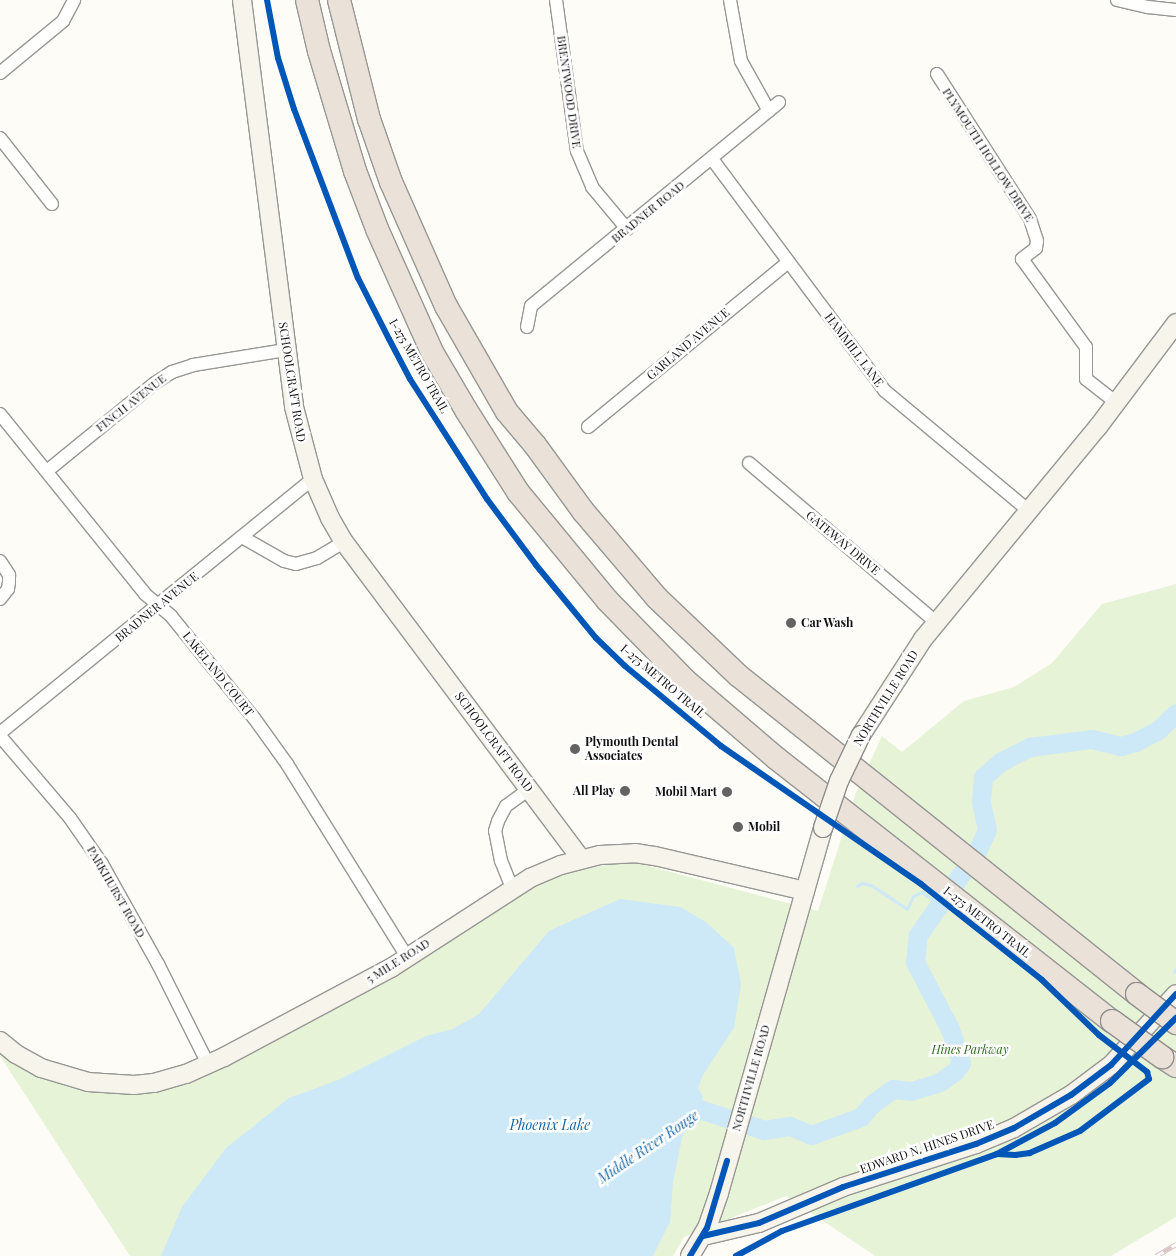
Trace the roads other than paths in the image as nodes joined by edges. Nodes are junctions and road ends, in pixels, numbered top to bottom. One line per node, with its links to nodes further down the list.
1 (74, 0): 9 (street)
2 (242, 0): 20 (street, SCHOOLCRAFT ROAD)
3 (307, 0): 43 (highway, bridge)
4 (338, 0): 41 (highway, bridge)
5 (556, 0): 16 (street, BRENTWOOD DRIVE)
6 (730, 0): 12 (street)
7 (1117, 0): 8 (street)
8 (1176, 10)
9 (0, 72)
10 (937, 74): 21 (street, PLYMOUTH HOLLOW DRIVE)
11 (779, 102): 12 (street, BRADNER ROAD)
12 (769, 111): 14 (street, BRADNER ROAD)
13 (0, 138): 15 (street)
14 (712, 159): 16 (street, BRADNER ROAD); 17 (street, HAMMILL LANE)
15 (52, 204)
16 (627, 229): 19 (street, BRADNER ROAD)
17 (788, 262): 23 (street, GARLAND AVENUE); 27 (street, HAMMILL LANE)
18 (1176, 323): 21 (street, NORTHVILLE ROAD)
19 (527, 327)
20 (286, 350): 25 (street, FINCH AVENUE); 26 (street, SCHOOLCRAFT ROAD)
21 (1117, 404): 27 (street, NORTHVILLE ROAD)
22 (0, 414): 25 (street, LAKELAND COURT)
23 (588, 427)
24 (749, 463): 33 (street, GATEWAY DRIVE)
25 (47, 471): 32 (street, LAKELAND COURT)
26 (313, 479): 28 (street, BRADNER AVENUE); 29 (street, SCHOOLCRAFT ROAD)
27 (1028, 510): 33 (street, NORTHVILLE ROAD)
28 (242, 537): 29 (street); 32 (street, BRADNER AVENUE)
29 (344, 542): 35 (street, SCHOOLCRAFT ROAD)
30 (0, 561): 31 (street)
31 (0, 599)
32 (158, 606): 34 (street, BRADNER AVENUE); 39 (street, LAKELAND COURT)
33 (936, 622): 38 (street, NORTHVILLE ROAD, bridge)
34 (0, 735): 44 (street, PARKHURST ROAD)
35 (529, 789): 36 (street, SCHOOLCRAFT ROAD); 37 (street)
36 (581, 859): 37 (street, 5 MILE ROAD); 38 (street, 5 MILE ROAD)
37 (512, 888): 39 (street, 5 MILE ROAD)
38 (805, 891): 45 (street, NORTHVILLE ROAD)
39 (407, 957): 44 (street, 5 MILE ROAD)
40 (1176, 994): 45 (street, EDWARD N. HINES DRIVE)
41 (1176, 1023)
42 (0, 1041): 44 (street, 5 MILE ROAD)
43 (1169, 1061)
44 (208, 1064)
45 (703, 1236): 46 (street, NORTHVILLE ROAD)
46 (690, 1256)

